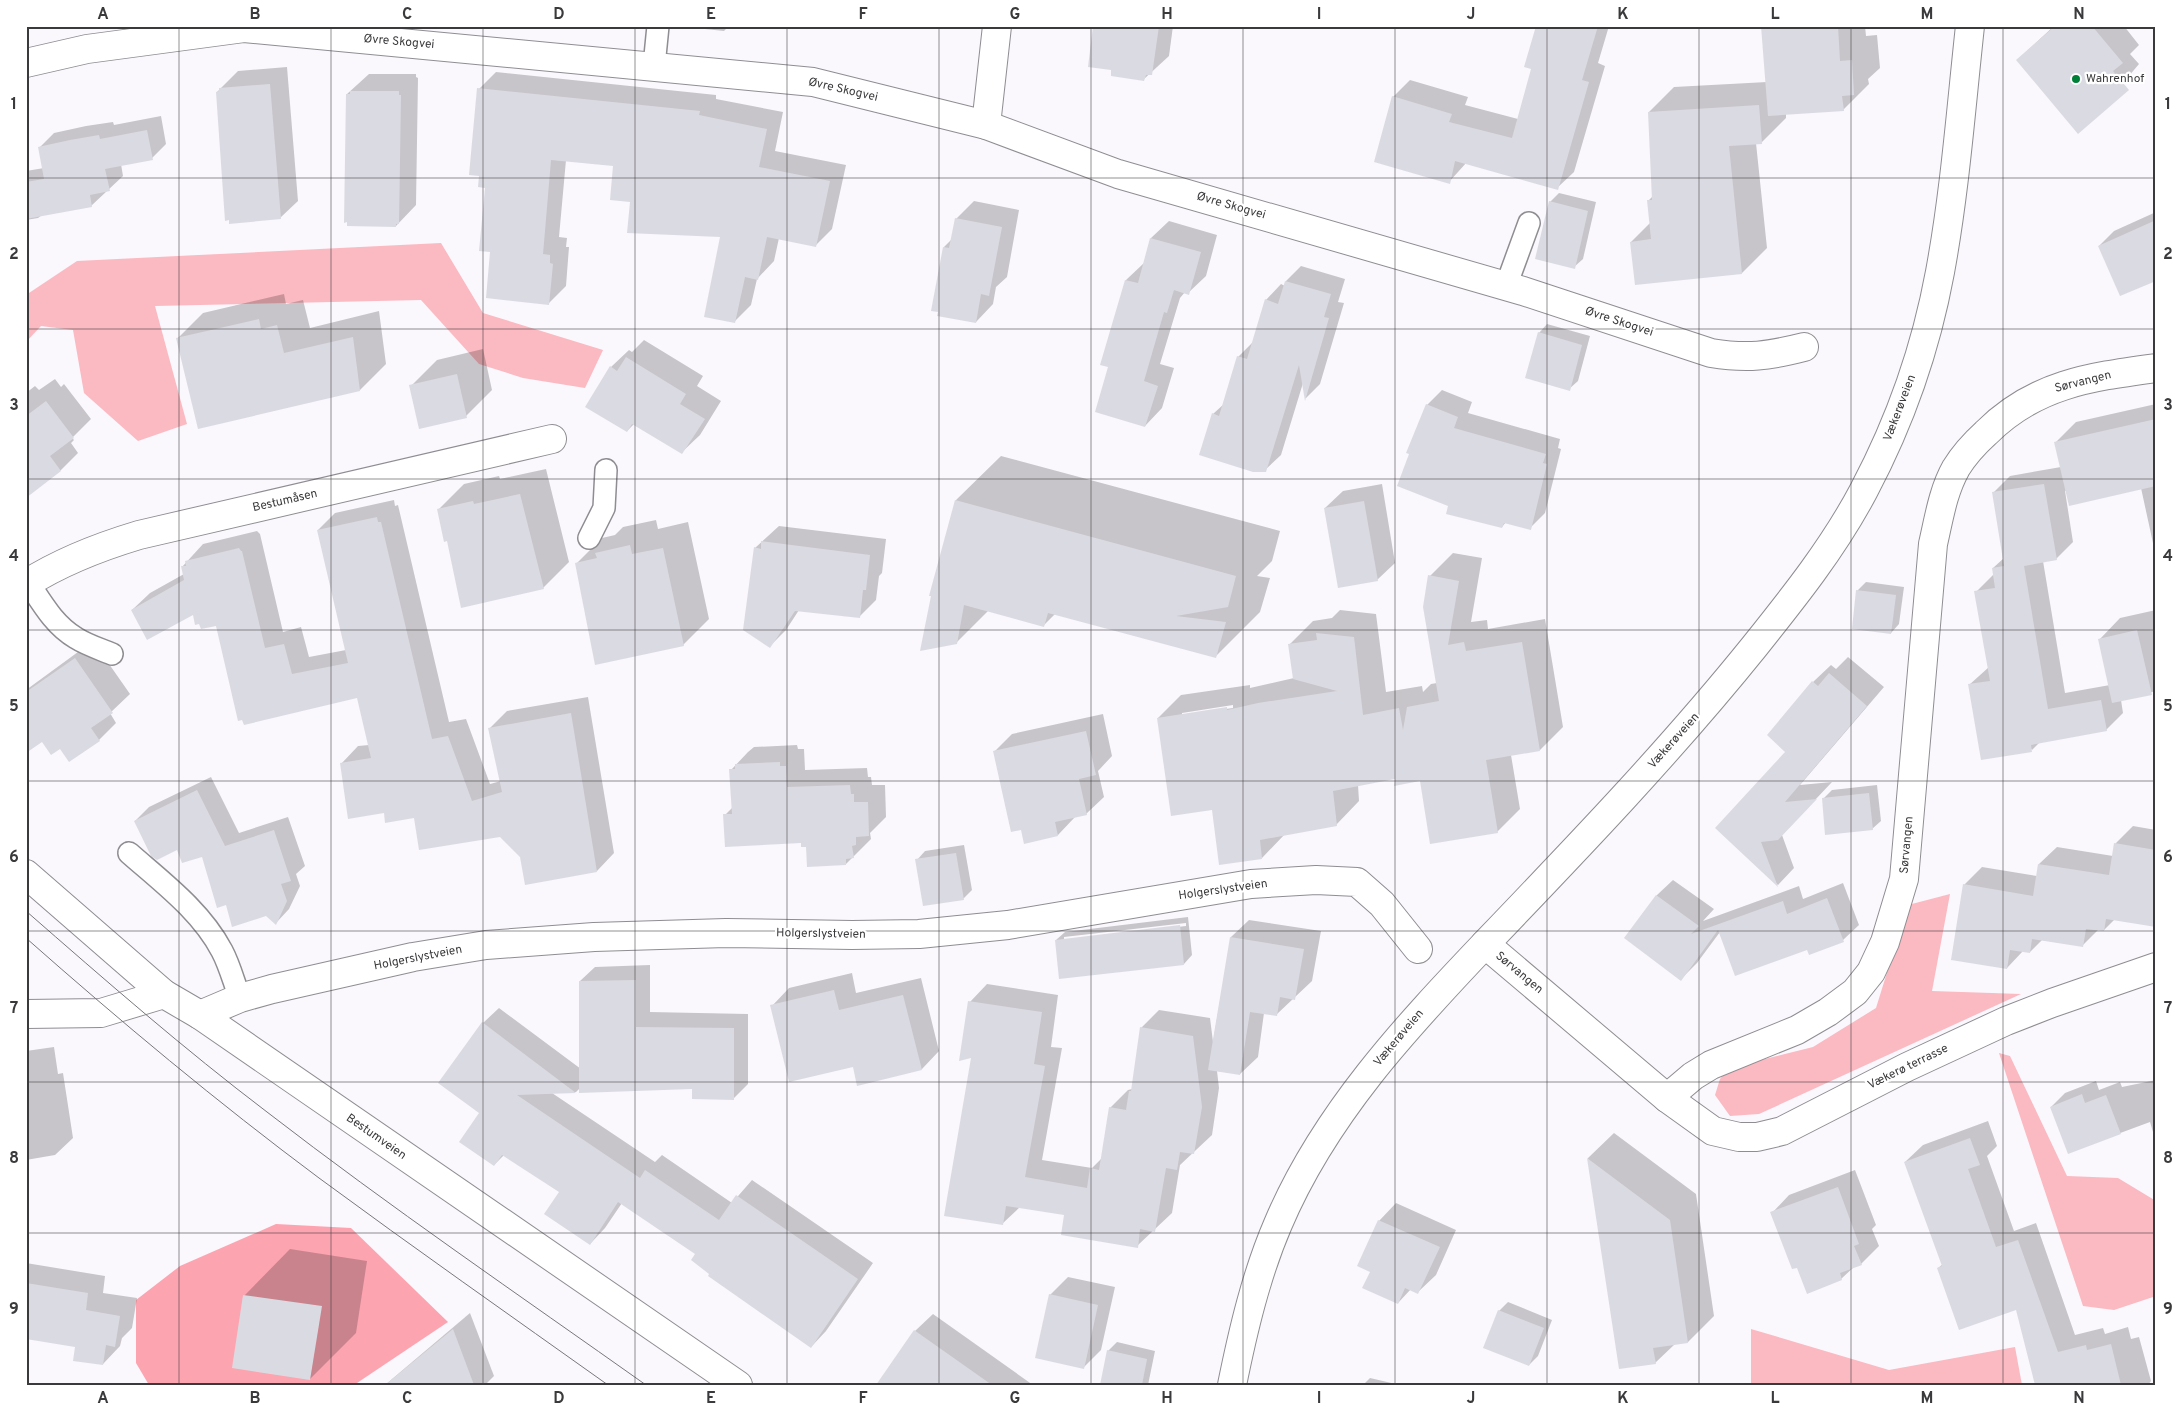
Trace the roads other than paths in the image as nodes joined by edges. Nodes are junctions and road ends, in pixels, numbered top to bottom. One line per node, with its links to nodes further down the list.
1 (658, 26): 6 (lane)
2 (997, 26): 7 (street)
3 (1970, 26): 19 (street, Vækerøveien)
4 (244, 27): 5 (street, Øvre Skogvei); 6 (street, Øvre Skogvei)
5 (26, 63)
6 (654, 66): 7 (street, Øvre Skogvei)
7 (986, 124): 9 (street, Øvre Skogvei)
8 (1529, 223): 9 (lane)
9 (1506, 286): 10 (street, Øvre Skogvei)
10 (1804, 347)
11 (2156, 368): 26 (street, Sørvangen)
12 (552, 439): 15 (street, Bestumåsen)
13 (606, 470): 14 (lane)
14 (589, 538)
15 (27, 583): 16 (lane)
16 (112, 654)
17 (129, 853): 23 (lane)
18 (26, 874): 22 (street, Bestumveien)
19 (1485, 944): 26 (street, Sørvangen); 28 (street, Vækerøveien)
20 (1418, 949): 23 (street, Holgerslystveien)
21 (2156, 967): 26 (street, Vækerø terrasse)
22 (164, 994): 24 (street); 25 (street, Bestumveien)
23 (240, 998): 25 (street, Holgerslystveien)
24 (26, 1014)
25 (200, 1015): 27 (street, Bestumveien)
26 (1667, 1098)
27 (738, 1385)
28 (1232, 1385)

